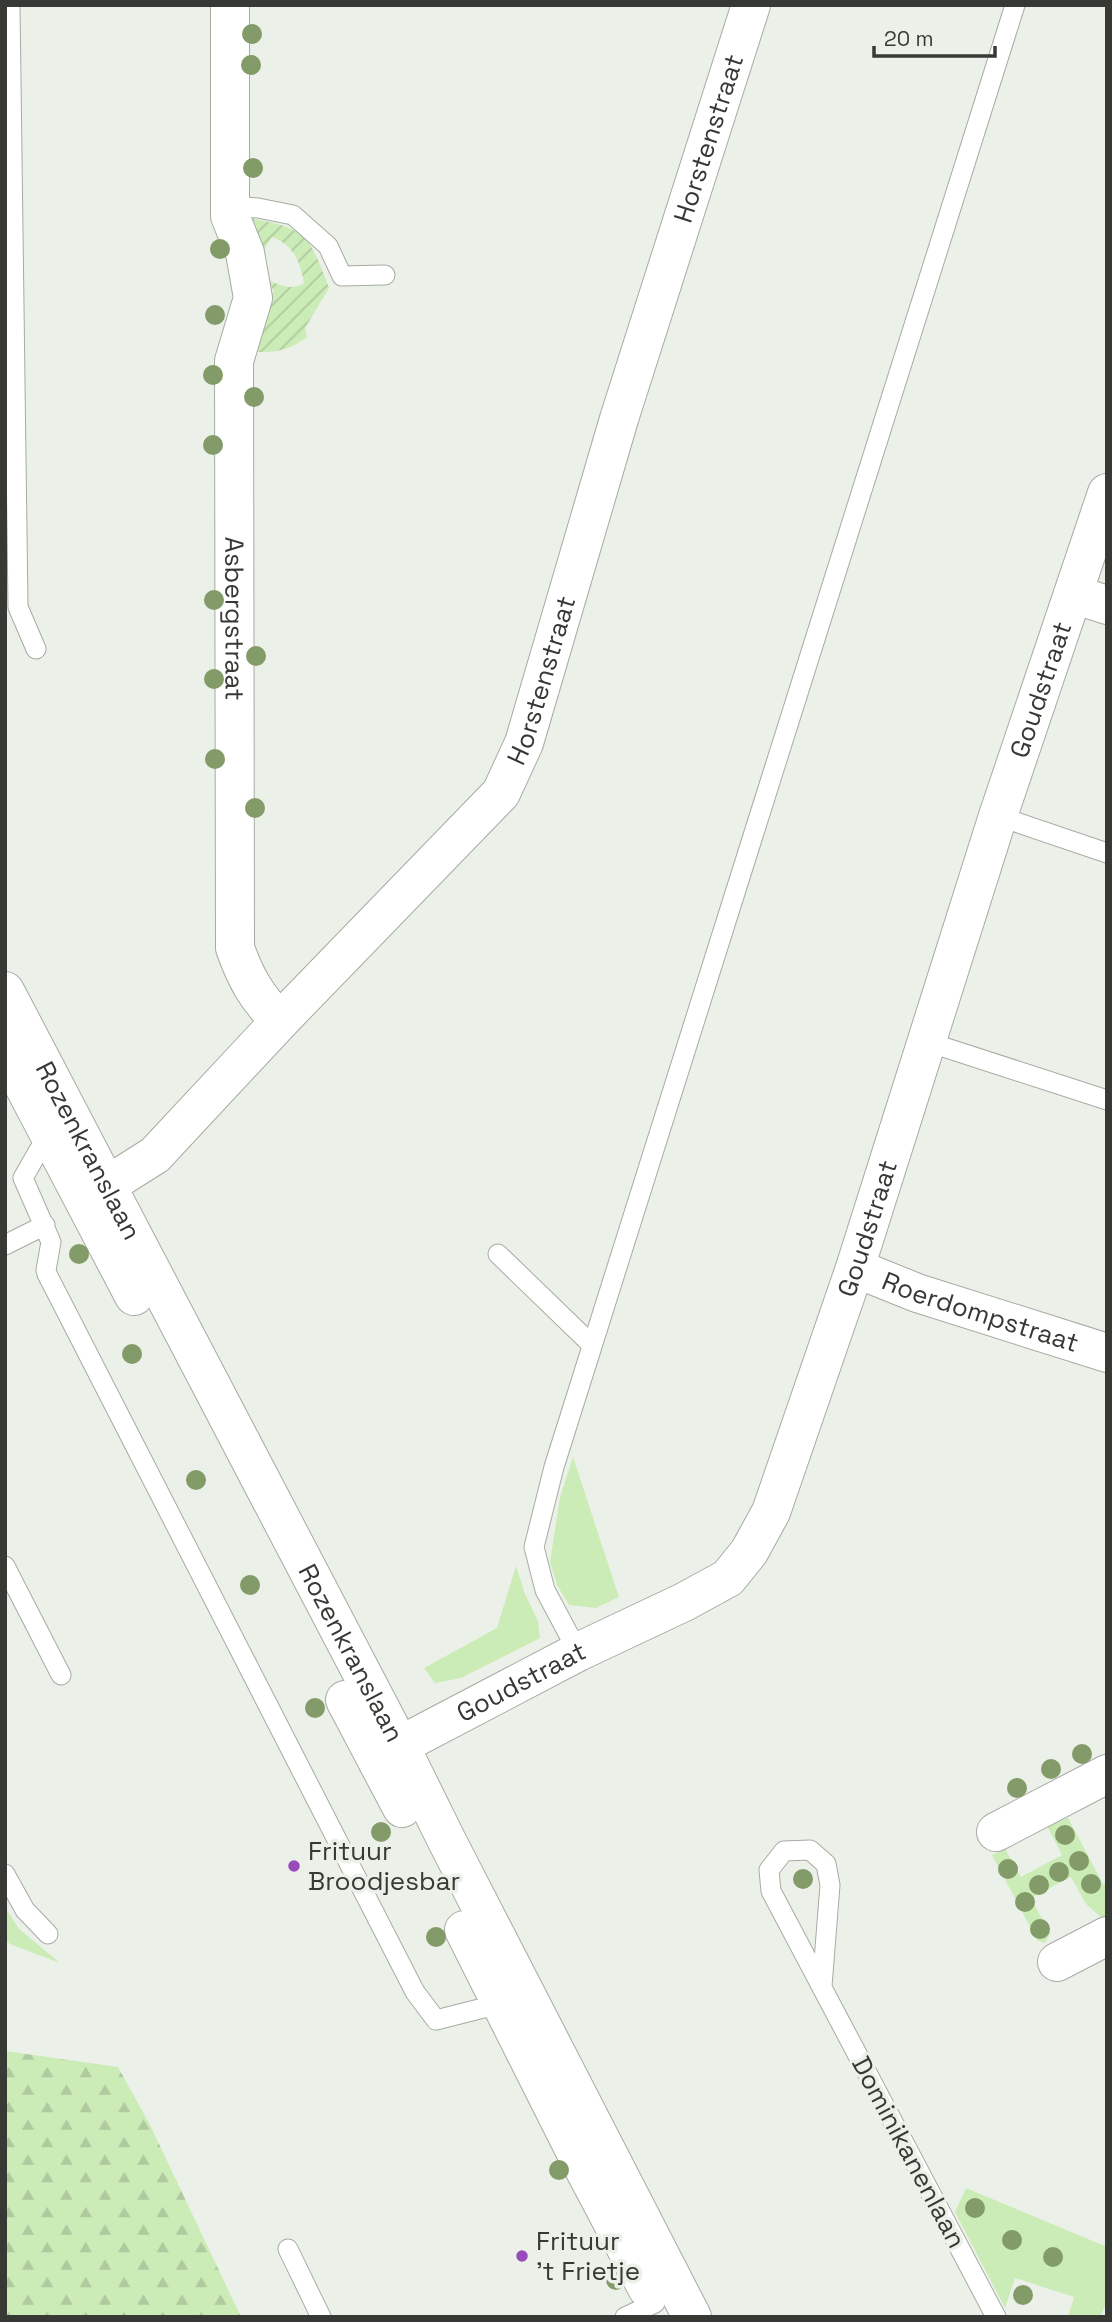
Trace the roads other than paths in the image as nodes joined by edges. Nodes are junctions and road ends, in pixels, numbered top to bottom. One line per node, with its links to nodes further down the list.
1 (9, 5): 6 (lane)
2 (230, 5): 5 (street, Asbergstraat)
3 (751, 5): 14 (street, Horstenstraat)
4 (1015, 5): 24 (lane)
5 (230, 206): 7 (lane); 14 (street, Asbergstraat)
6 (10, 274): 10 (lane)
7 (385, 275)
8 (1107, 493): 9 (street, Goudstraat)
9 (1090, 600): 11 (street, Goudstraat)
10 (36, 649)
11 (998, 816): 12 (lane); 15 (street, Goudstraat)
12 (1107, 853)
13 (5, 991): 19 (street, Rozenkranslaan)
14 (280, 1021): 19 (street, Horstenstraat)
15 (928, 1042): 17 (lane); 23 (street, Goudstraat)
16 (5, 1050): 18 (street, Rozenkranslaan)
17 (1107, 1100)
18 (52, 1139): 19 (street, Rozenkranslaan); 20 (lane)
19 (96, 1193): 29 (street, Rozenkranslaan)
20 (45, 1226): 21 (lane); 37 (lane)
21 (5, 1245)
22 (498, 1254): 24 (lane)
23 (855, 1268): 25 (street, Roerdompstraat); 27 (street, Goudstraat)
24 (592, 1345): 27 (lane)
25 (1107, 1353)
26 (5, 1566): 28 (lane)
27 (578, 1652): 29 (street, Goudstraat)
28 (61, 1675)
29 (388, 1752): 37 (street, Rozenkranslaan)
30 (1107, 1774): 31 (street)
31 (996, 1832)
32 (5, 1874): 33 (lane)
33 (48, 1934)
34 (1107, 1936): 35 (street)
35 (1057, 1962)
36 (822, 1986): 36 (lane, Dominikanenlaan); 42 (lane, Dominikanenlaan)
37 (514, 1999): 39 (street, Rozenkranslaan); 41 (street, Rozenkranslaan)
38 (288, 2249): 40 (lane)
39 (647, 2312)
40 (321, 2317)
41 (692, 2317)
42 (996, 2317)

